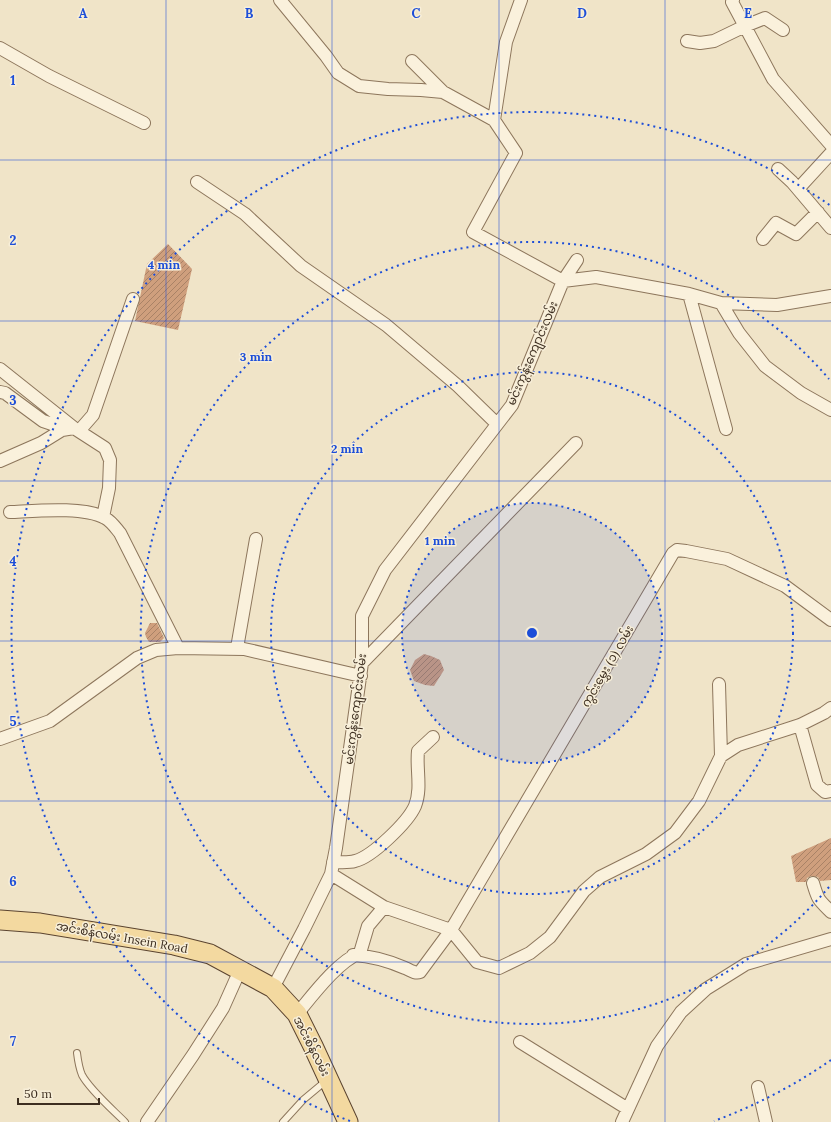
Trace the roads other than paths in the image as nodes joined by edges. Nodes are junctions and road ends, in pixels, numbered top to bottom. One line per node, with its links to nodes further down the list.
1 (521, 0): 10 (street)
2 (733, 0): 4 (street)
3 (287, 2): 9 (street)
4 (745, 26): 5 (street); 6 (street); 12 (street)
5 (783, 30)
6 (687, 41)
7 (0, 48): 11 (street)
8 (412, 61): 9 (street)
9 (443, 92): 10 (street)
10 (494, 120): 21 (street)
11 (144, 123)
12 (831, 145)
13 (831, 153): 16 (street)
14 (778, 169): 16 (street)
15 (197, 182): 29 (street)
16 (798, 189): 17 (street)
17 (818, 212): 18 (street); 19 (street)
18 (831, 228)
19 (763, 239)
20 (577, 260): 21 (street, မင်းကွန်းကျောင်းလမ်း)
21 (563, 281): 22 (street); 29 (street, မင်းကွန်းကျောင်းလမ်း)
22 (689, 294): 25 (street); 30 (street)
23 (831, 296): 25 (street)
24 (133, 299): 32 (street)
25 (721, 303): 28 (street)
26 (0, 370): 32 (street)
27 (0, 392): 31 (street)
28 (831, 410)
29 (497, 424): 41 (street, မင်းကွန်းကျောင်းလမ်း)
30 (726, 429)
31 (62, 430): 32 (street); 34 (street)
32 (77, 430): 36 (street)
33 (576, 444): 41 (street)
34 (0, 461)
35 (10, 512): 36 (street)
36 (103, 517): 39 (street)
37 (256, 539): 40 (street)
38 (831, 620): 55 (street, ကွင်းမွှေး (၁) လမ်း)
39 (178, 648): 40 (street); 47 (street)
40 (237, 648): 42 (street)
41 (362, 663): 42 (street, မင်းကွန်းကျောင်းလမ်း)
42 (361, 676): 50 (street, မင်းကွန်းကျောင်းလမ်း)
43 (719, 684): 48 (street)
44 (831, 708): 45 (street)
45 (800, 725): 48 (street); 49 (street)
46 (433, 737): 50 (street)
47 (0, 739)
48 (720, 756): 55 (street)
49 (831, 791)
50 (332, 868): 52 (street); 59 (street, မင်းကွန်းကျောင်းလမ်း)
51 (812, 882): 53 (street)
52 (384, 907): 55 (street); 57 (street)
53 (831, 912)
54 (0, 920): 58 (main road, အင်းစိန်လမ်း Insein Road)
55 (451, 930): 57 (street, ကွင်းမွှေး (၁) လမ်း)
56 (831, 940): 65 (street)
57 (353, 955): 60 (street)
58 (240, 970): 59 (main road, အင်းစိန်လမ်း); 67 (street)
59 (272, 988): 60 (main road, အင်းစိန်လမ်း)
60 (297, 1014): 63 (main road, အင်းစိန်လမ်း)
61 (520, 1042): 65 (street)
62 (77, 1053): 66 (lane)
63 (328, 1079): 68 (lane); 69 (main road, အင်းစိန်လမ်း)
64 (758, 1087): 71 (street)
65 (628, 1109): 70 (street)
66 (125, 1122)
67 (147, 1122)
68 (283, 1122)
69 (348, 1122)
70 (622, 1122)
71 (766, 1122)

